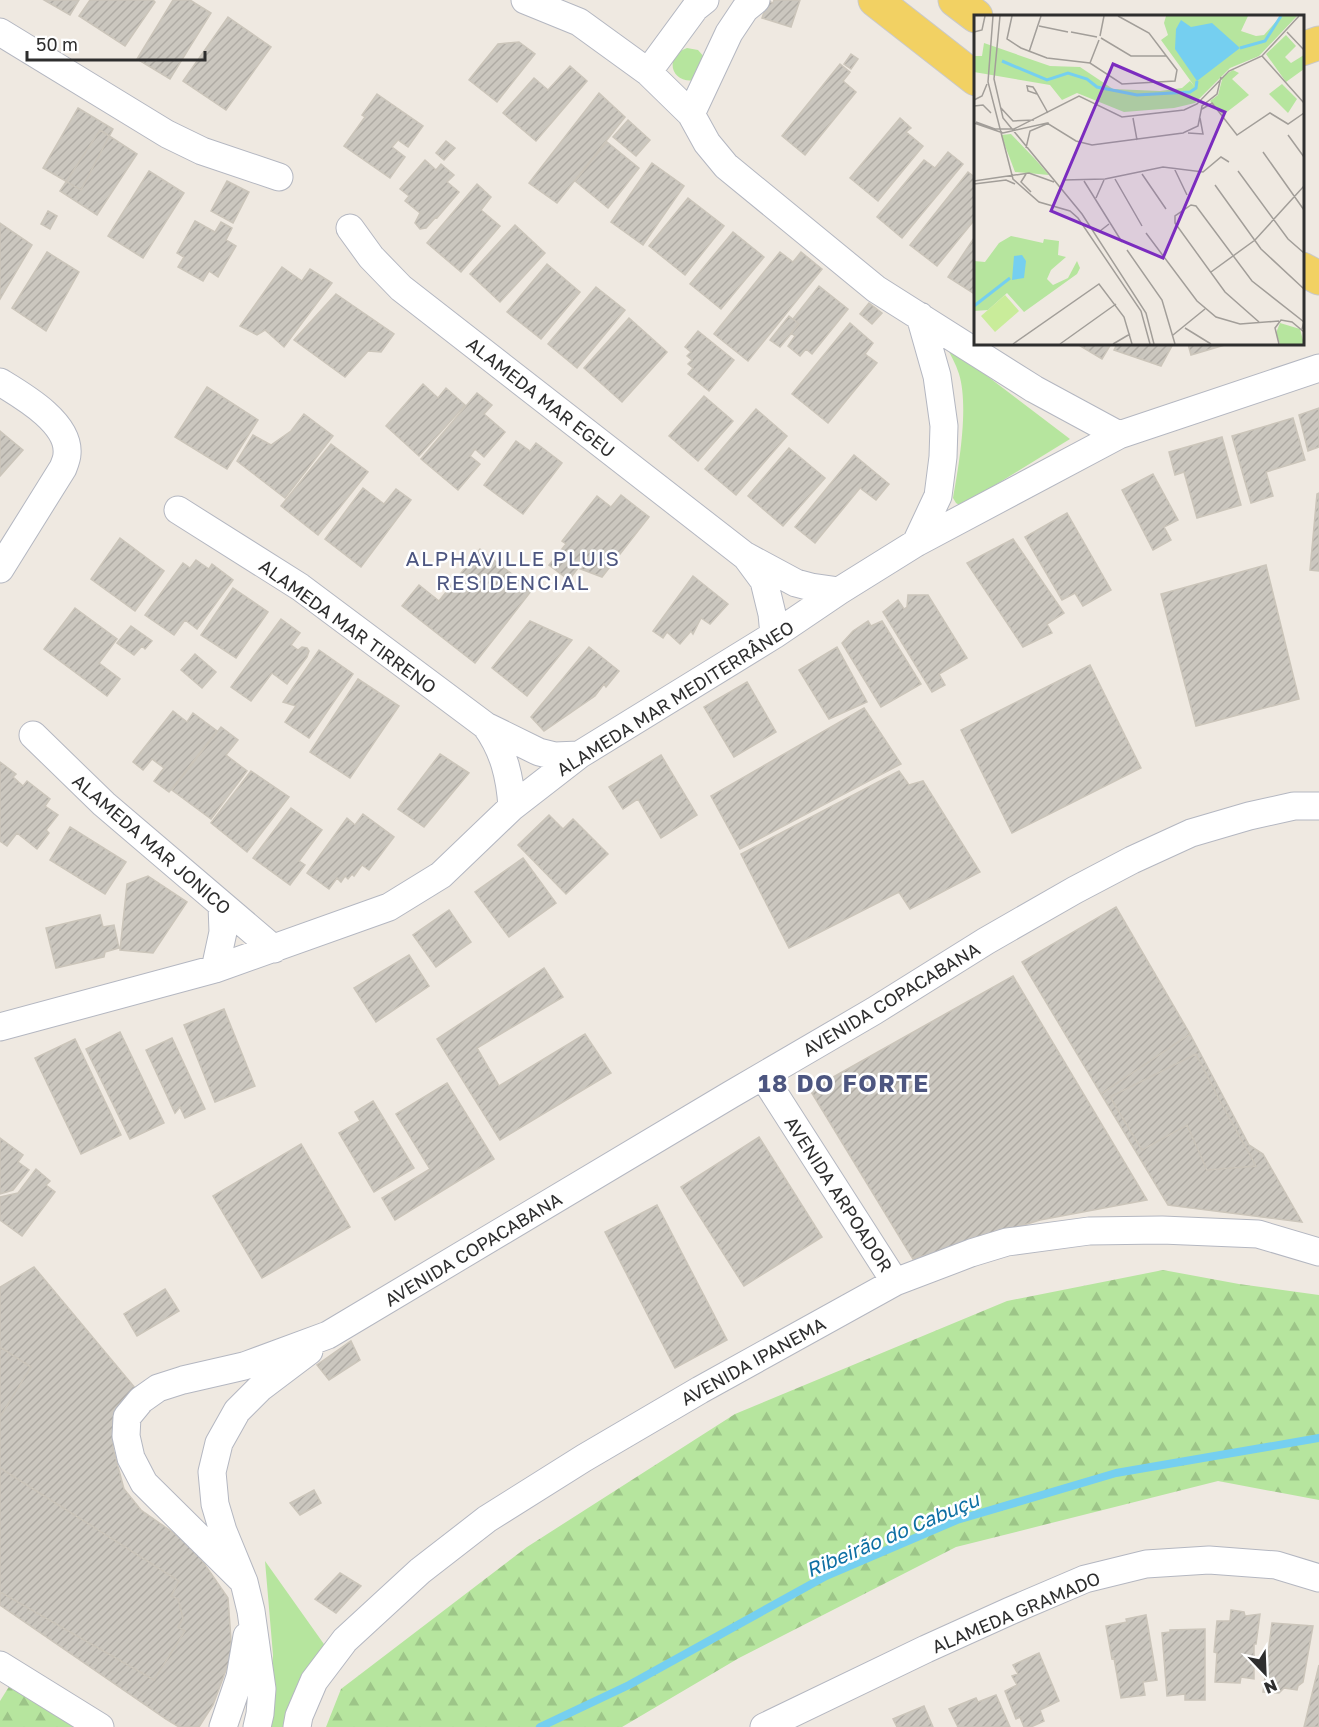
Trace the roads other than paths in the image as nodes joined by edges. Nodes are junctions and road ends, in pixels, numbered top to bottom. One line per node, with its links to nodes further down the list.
1 (525, 0): 13 (street)
2 (756, 0): 9 (street)
3 (875, 0): 14 (main road)
4 (955, 0): 6 (main road)
5 (696, 7): 9 (street); 13 (street)
6 (975, 15)
7 (0, 32): 16 (street)
8 (1319, 43): 10 (main road)
9 (724, 46): 15 (street)
10 (1304, 49)
11 (1319, 49): 12 (main road)
12 (1304, 50)
13 (648, 72): 15 (street)
14 (974, 78)
15 (691, 114): 20 (street)
16 (279, 177)
17 (350, 228): 26 (street, ALAMEDA MAR EGEU)
18 (1304, 270): 19 (main road)
19 (1319, 278)
20 (920, 315): 23 (street); 25 (street)
21 (1319, 368): 23 (street, ALAMEDA MAR MEDITERRÂNEO)
22 (0, 382): 27 (street)
23 (1119, 435): 25 (street, ALAMEDA MAR MEDITERRÂNEO)
24 (178, 510): 30 (street, ALAMEDA MAR TIRRENO)
25 (916, 543): 28 (street, ALAMEDA MAR MEDITERRÂNEO)
26 (744, 555): 28 (street, ALAMEDA MAR EGEU); 29 (street, ALAMEDA MAR EGEU)
27 (0, 568)
28 (839, 591): 29 (street, ALAMEDA MAR MEDITERRÂNEO)
29 (774, 635): 32 (street, ALAMEDA MAR MEDITERRÂNEO)
30 (486, 726): 32 (street, ALAMEDA MAR TIRRENO); 34 (street, ALAMEDA MAR TIRRENO)
31 (33, 735): 35 (street, ALAMEDA MAR JONICO)
32 (579, 755): 34 (street, ALAMEDA MAR MEDITERRÂNEO)
33 (1319, 806): 39 (street, AVENIDA COPACABANA)
34 (512, 807): 36 (street, ALAMEDA MAR MEDITERRÂNEO)
35 (222, 905): 36 (street, ALAMEDA MAR JONICO); 37 (street)
36 (274, 949): 37 (street, ALAMEDA MAR MEDITERRÂNEO)
37 (215, 969): 38 (street, ALAMEDA MAR MEDITERRÂNEO)
38 (0, 1027)
39 (763, 1076): 41 (street, AVENIDA ARPOADOR); 42 (street, AVENIDA COPACABANA)
40 (1319, 1252): 41 (street, AVENIDA IPANEMA)
41 (895, 1282): 50 (street, AVENIDA IPANEMA)
42 (328, 1335): 44 (street, AVENIDA COPACABANA); 44 (street, AVENIDA COPACABANA)
43 (1319, 1578): 51 (street, ALAMEDA GRAMADO)
44 (244, 1582): 45 (street, AVENIDA COPACABANA)
45 (250, 1611): 48 (street); 49 (street, AVENIDA COPACABANA)
46 (0, 1665): 47 (street)
47 (100, 1727)
48 (223, 1727)
49 (257, 1727)
50 (297, 1727)
51 (764, 1727)

